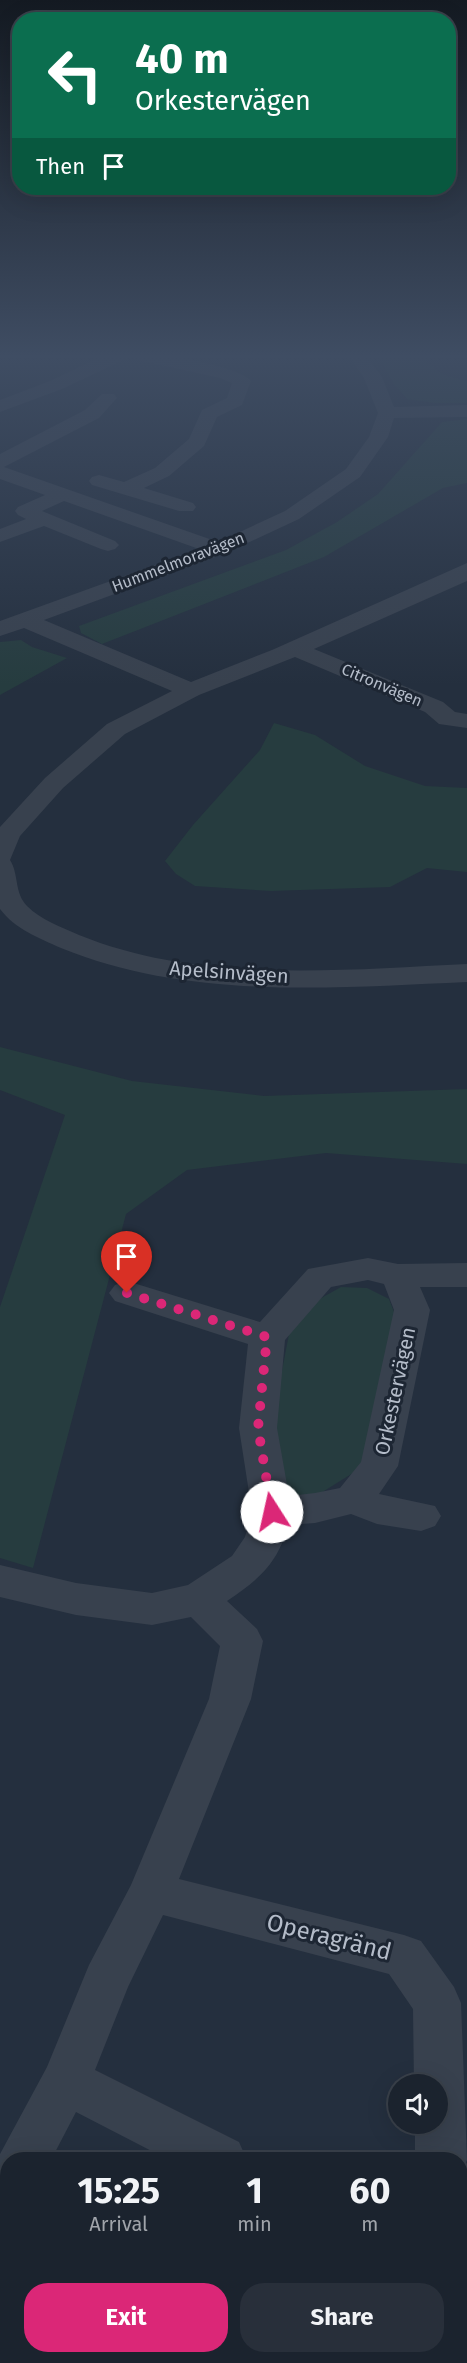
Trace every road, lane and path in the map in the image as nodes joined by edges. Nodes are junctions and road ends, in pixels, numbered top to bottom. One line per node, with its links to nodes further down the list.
1 (171, 464): 5 (street)
2 (359, 464): 12 (street, Hummelmoravägen)
3 (0, 472): 6 (street)
4 (99, 481): 5 (street)
5 (131, 491): 7 (street); 8 (street)
6 (63, 494): 8 (street); 9 (street)
7 (186, 507)
8 (102, 508): 12 (street)
9 (45, 519): 10 (street); 11 (street)
10 (0, 536)
11 (108, 545)
12 (219, 549): 14 (street, Hummelmoravägen)
13 (467, 569): 16 (street)
14 (24, 620): 15 (street, Hummelmoravägen); 17 (street)
15 (0, 629)
16 (295, 649): 17 (street); 19 (street, Citronvägen)
17 (191, 690): 21 (street)
18 (467, 704): 19 (street)
19 (434, 707): 20 (street, Citronvägen)
20 (467, 721)
21 (0, 855)
22 (0, 865): 23 (street, Apelsinvägen)
23 (464, 969)
24 (467, 1275): 25 (street)
25 (398, 1276): 27 (street); 28 (street, Orkestervägen)
26 (127, 1293): 27 (street)
27 (267, 1337): 29 (street)
28 (353, 1499): 29 (street); 30 (street)
29 (272, 1512): 32 (street)
30 (421, 1516)
31 (0, 1581): 32 (street)
32 (199, 1599): 33 (street)
33 (151, 1892): 34 (street); 37 (street, Operagränd)
34 (66, 2081): 35 (street); 36 (street)
35 (27, 2152)
36 (204, 2152)
37 (441, 2152)

